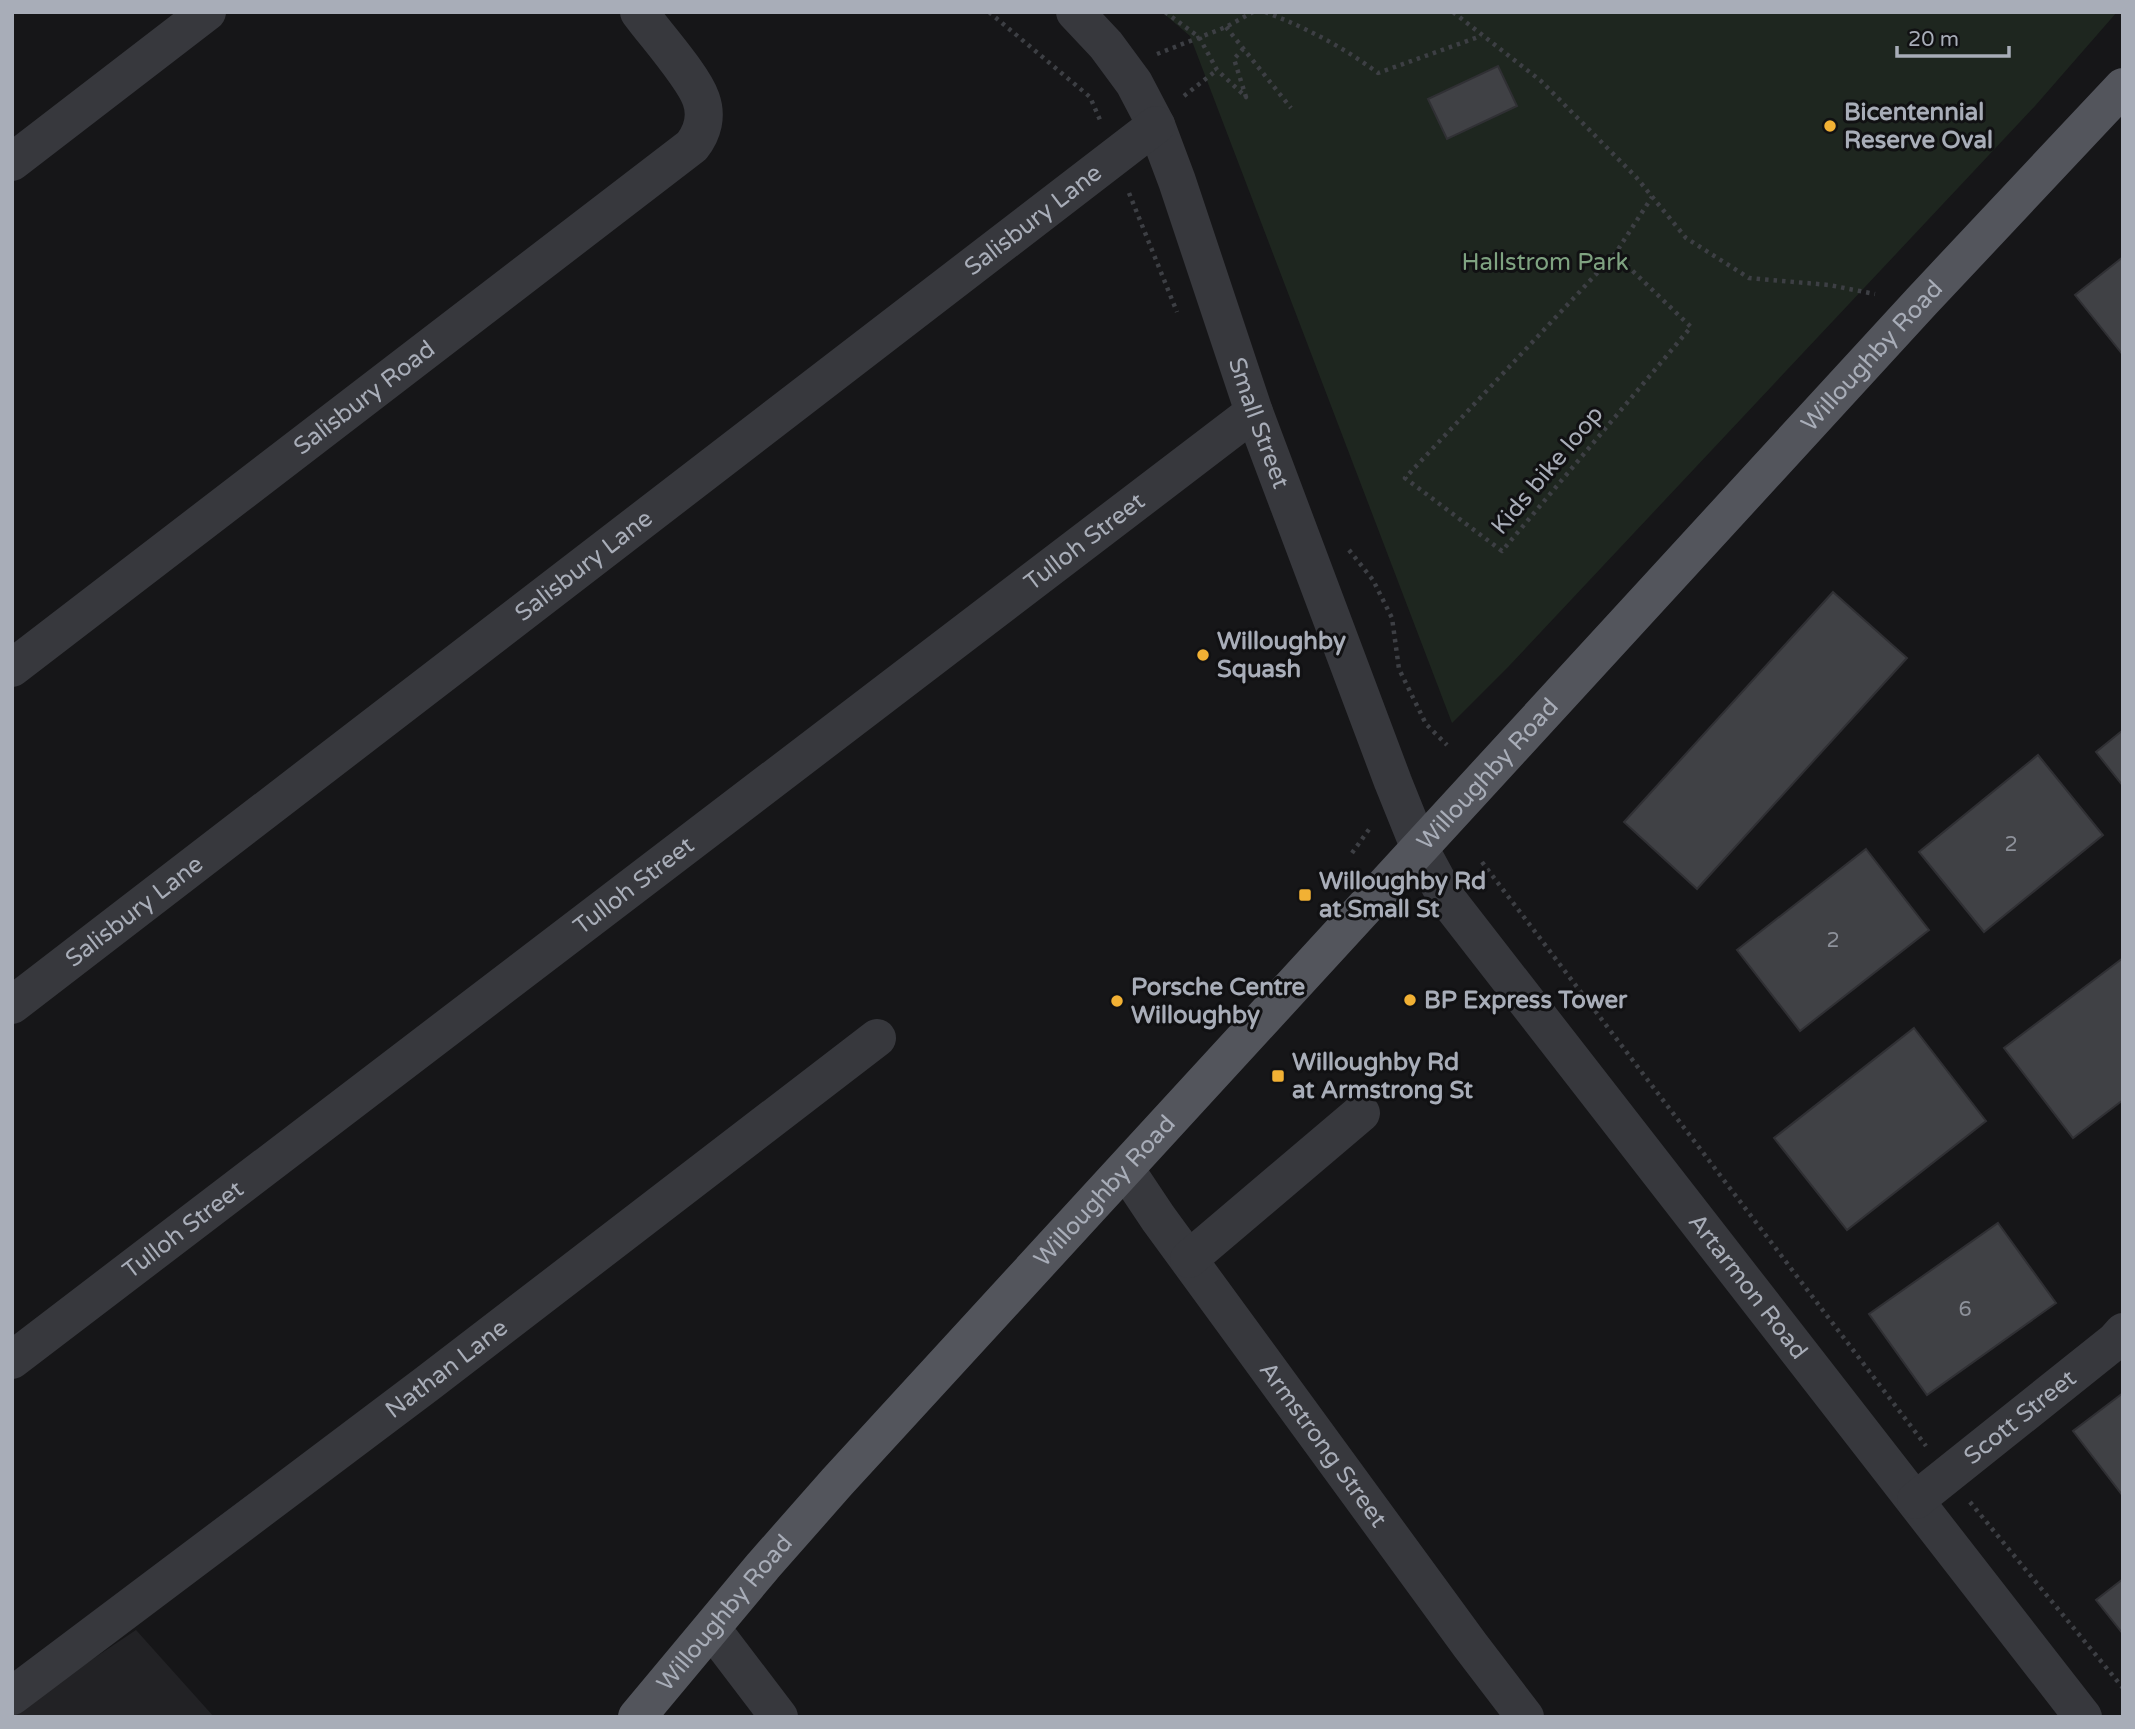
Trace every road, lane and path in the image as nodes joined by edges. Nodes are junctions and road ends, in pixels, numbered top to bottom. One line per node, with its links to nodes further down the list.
1 (206, 12): 19 (street)
2 (639, 12): 25 (street, Salisbury Road)
3 (1075, 12): 13 (street, Small Street)
4 (1165, 12): 11 (path)
5 (1253, 12): 9 (path)
6 (1265, 12): 10 (path)
7 (1453, 12): 8 (path)
8 (1460, 15): 10 (path)
9 (1226, 27): 11 (path); 12 (path)
10 (1482, 36): 20 (path)
11 (1199, 37): 13 (path); 14 (path)
12 (1243, 49): 14 (path); 17 (path)
13 (1123, 68): 18 (street, Small Street)
14 (1217, 70): 16 (path)
15 (2123, 87): 22 (main road, Willoughby Road)
16 (1182, 98)
17 (1291, 108)
18 (1156, 125): 23 (street, Small Street); 31 (street, Salisbury Lane)
19 (12, 162)
20 (1652, 197): 21 (path, Kids bike loop); 22 (path)
21 (1615, 254): 21 (path, Kids bike loop)
22 (1921, 302): 28 (main road, Willoughby Road)
23 (1254, 412): 28 (street, Small Street); 37 (street, Tulloh Street)
24 (1344, 537): 26 (path)
25 (12, 668)
26 (1447, 745)
27 (1374, 823): 29 (path)
28 (1420, 849): 34 (main road, Willoughby Road); 39 (street, Artarmon Road)
29 (1352, 853)
30 (1482, 862): 38 (path, Artarmon Road)
31 (12, 1004)
32 (877, 1038): 42 (street, Nathan Lane)
33 (1362, 1113): 35 (street)
34 (1126, 1170): 35 (street, Armstrong Street); 40 (main road, Willoughby Road)
35 (1189, 1259): 45 (street, Armstrong Street)
36 (2123, 1332): 38 (street, Scott Street)
37 (12, 1360)
38 (1948, 1476): 39 (street, Scott Street); 41 (path, Artarmon Road)
39 (1916, 1500): 46 (street, Artarmon Road)
40 (712, 1629): 43 (main road, Willoughby Road); 44 (street)
41 (2123, 1688)
42 (12, 1696)
43 (637, 1717)
44 (779, 1717)
45 (1525, 1717)
46 (2083, 1717)

